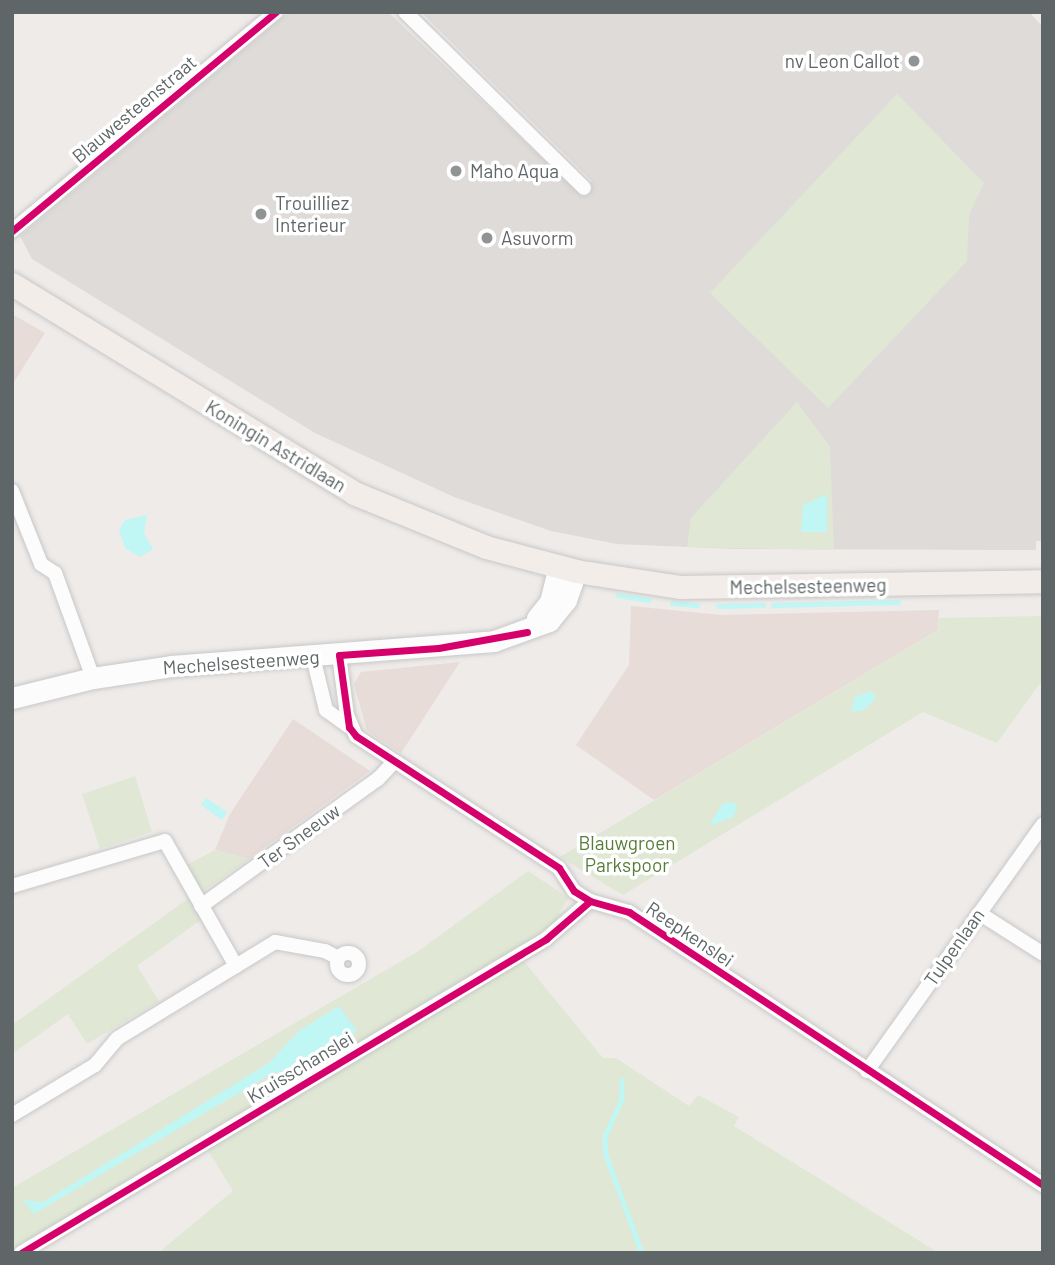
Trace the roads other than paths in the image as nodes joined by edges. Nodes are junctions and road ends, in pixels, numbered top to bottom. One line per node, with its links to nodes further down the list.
1 (276, 12): 4 (street, Blauwesteenstraat)
2 (405, 12): 3 (street)
3 (584, 188)
4 (12, 230)
5 (12, 284): 7 (main road, Koningin Astridlaan)
6 (12, 491): 11 (street)
7 (567, 568): 8 (main road, Mechelsesteenweg); 9 (street, Mechelsesteenweg)
8 (1043, 581)
9 (339, 655): 10 (street, Mechelsesteenweg); 13 (street)
10 (313, 657): 11 (street, Mechelsesteenweg); 13 (street, Reepkenslei)
11 (93, 678): 12 (street, Mechelsesteenweg)
12 (12, 698)
13 (349, 727): 14 (street, Reepkenslei)
14 (394, 762): 17 (street, Reepkenslei); 18 (street, Ter Sneeuw)
15 (1043, 824): 19 (street, Tulpenlaan)
16 (12, 887): 18 (street)
17 (590, 901): 23 (street, Reepkenslei); 26 (street, Kruisschanslei)
18 (201, 906): 22 (street)
19 (979, 912): 20 (street); 23 (street, Tulpenlaan)
20 (1043, 954)
21 (338, 958): 22 (street)
22 (236, 965): 24 (street)
23 (867, 1071): 25 (street, Reepkenslei)
24 (12, 1115)
25 (1043, 1185)
26 (21, 1253)

